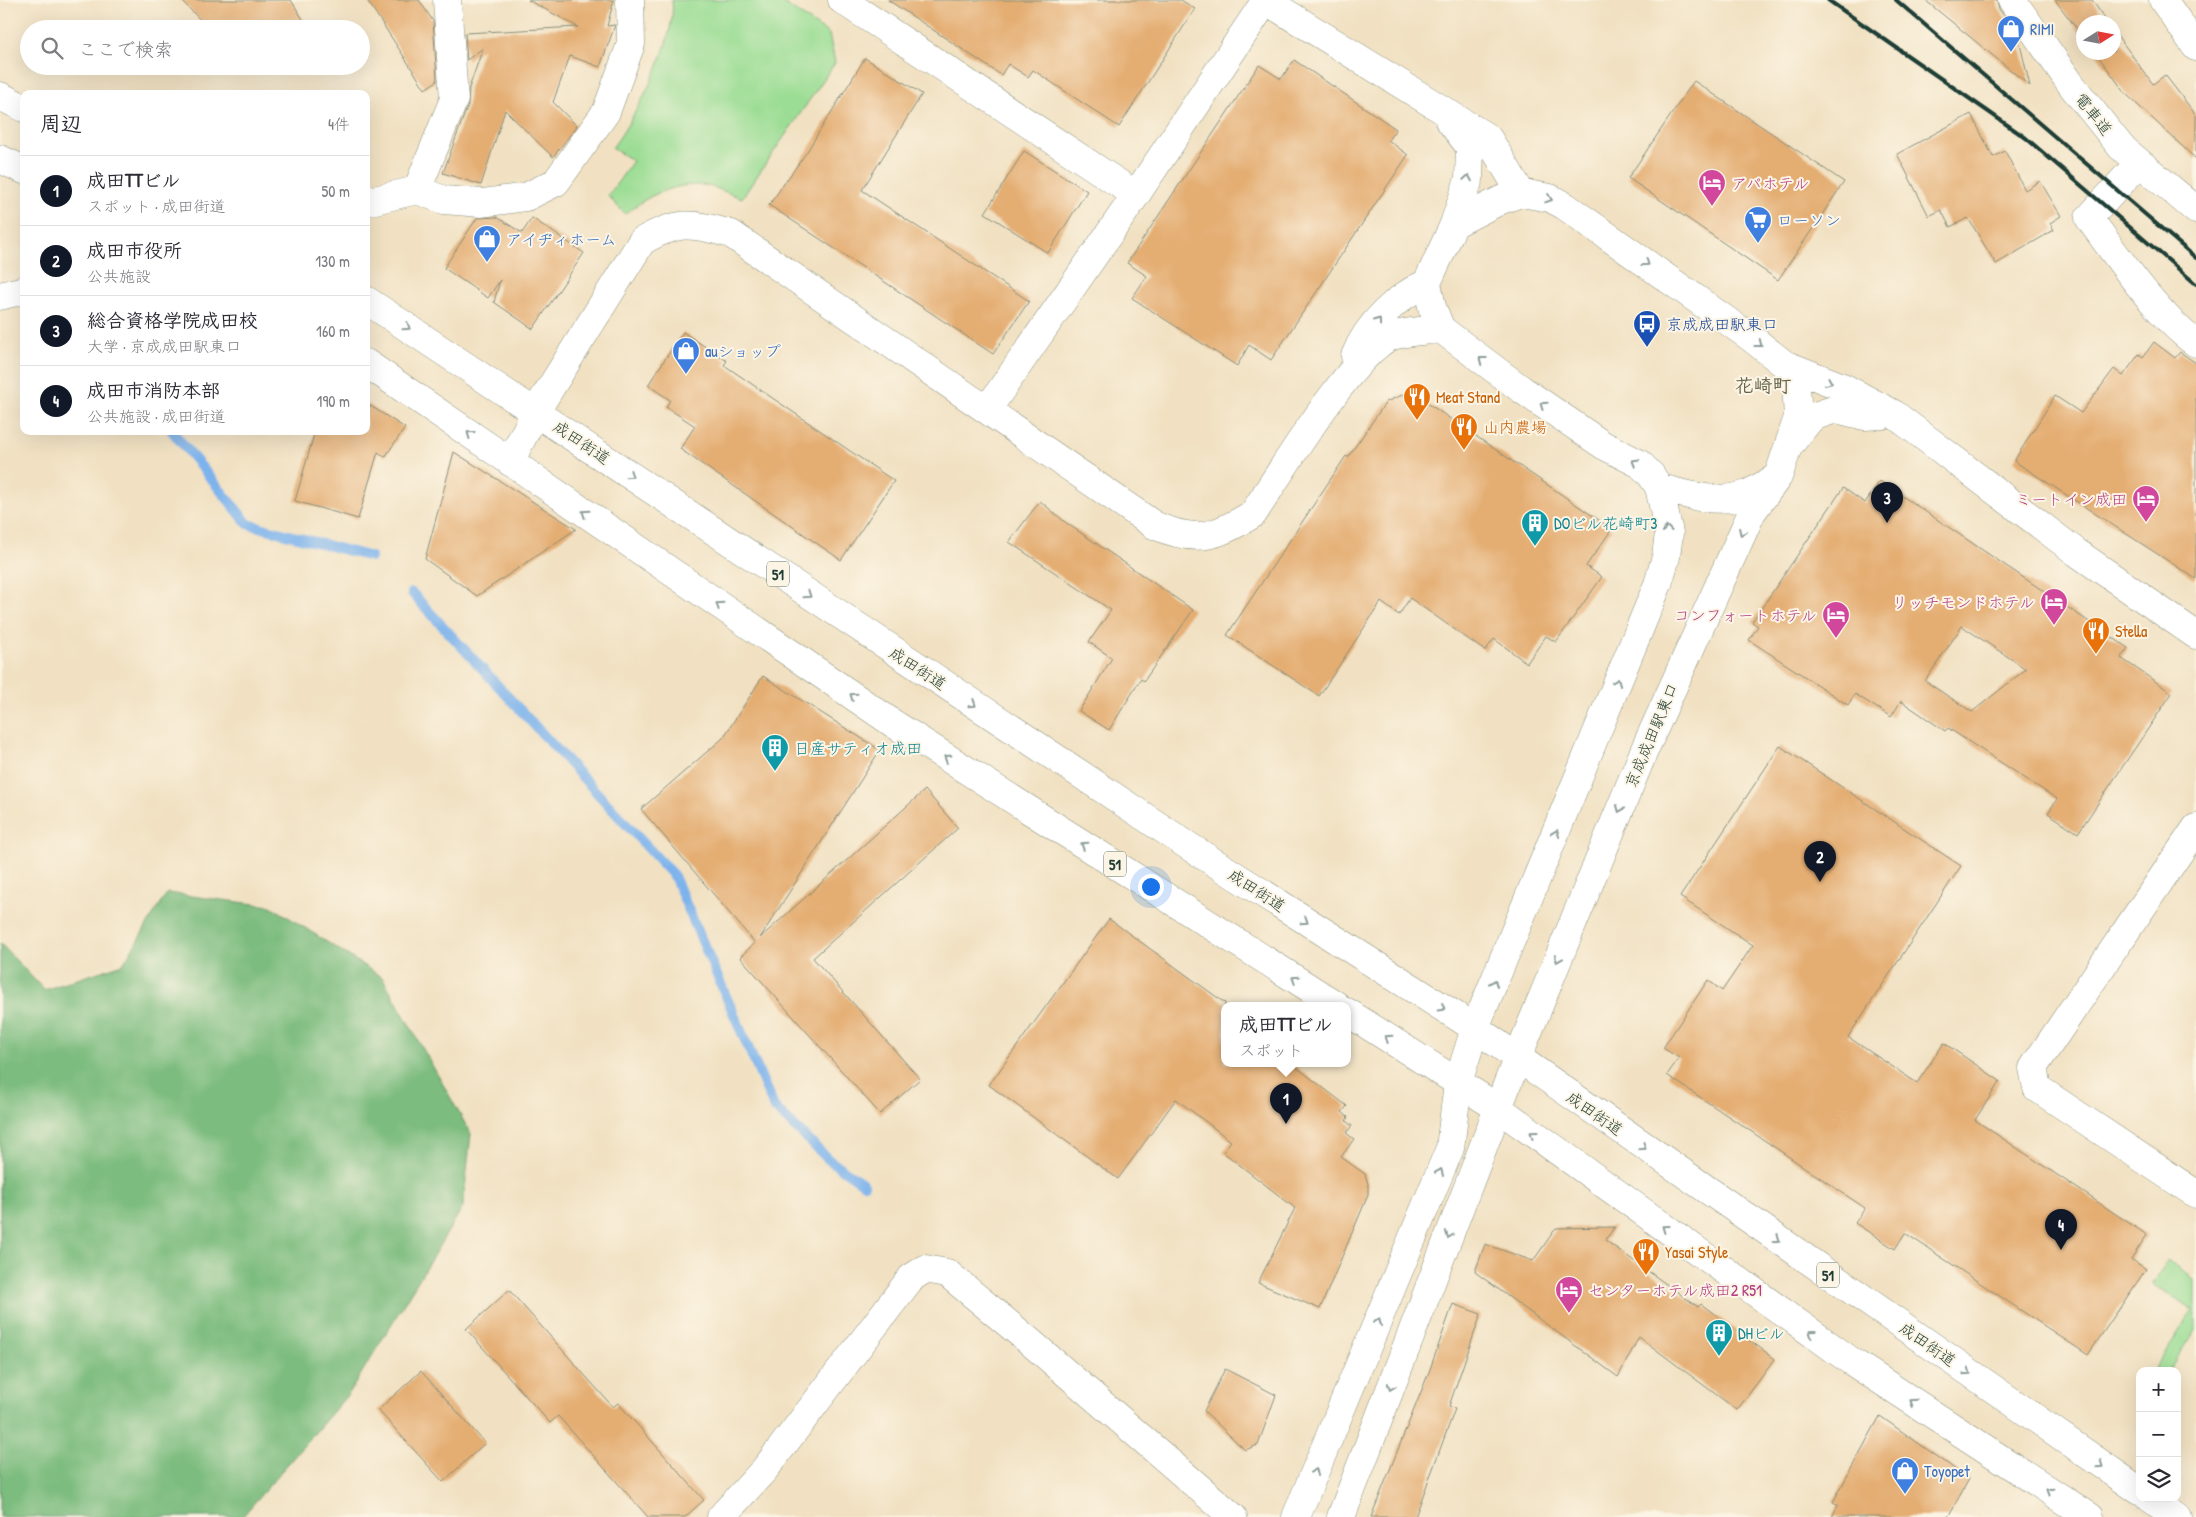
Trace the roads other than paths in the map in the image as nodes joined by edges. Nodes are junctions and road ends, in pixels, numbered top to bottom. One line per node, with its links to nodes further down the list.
1 (447, 0): 14 (main road)
2 (630, 0): 14 (main road)
3 (842, 0): 16 (main road)
4 (1265, 0): 10 (main road); 16 (main road)
5 (2012, 0): 12 (main road, 電車道)
6 (2163, 0): 7 (main road)
7 (2196, 47)
8 (0, 96): 9 (main road)
9 (20, 106)
10 (1443, 111): 15 (main road); 19 (main road, one-way to 10)
11 (0, 159): 13 (main road)
12 (2139, 163): 18 (main road, 電車道); 25 (main road)
13 (20, 168)
14 (417, 190): 17 (main road)
15 (1522, 193): 19 (main road, 京成成田駅東口); 26 (main road, 京成成田駅東口, one-way to 26)
16 (1136, 195): 29 (main road)
17 (370, 201)
18 (2196, 210)
19 (1454, 224): 20 (main road)
20 (1427, 283): 24 (main road); 28 (main road, one-way to 20)
21 (20, 291): 22 (main road)
22 (0, 296)
23 (370, 303): 30 (main road, 成田街道 / 51, one-way to 30)
24 (1442, 328): 28 (main road); 35 (main road, one-way to 24)
25 (2196, 343)
26 (1784, 364): 31 (main road, one-way to 31); 32 (main road, 京成成田駅東口)
27 (370, 366): 33 (main road, 51, one-way to 27)
28 (1346, 379): 29 (main road)
29 (988, 410): 30 (main road)
30 (536, 411): 33 (main road); 40 (main road, 成田街道 / 51, one-way to 40)
31 (1894, 414): 32 (main road); 36 (main road)
32 (1789, 445): 34 (main road, 京成成田駅東口)
33 (510, 462): 38 (main road, 51, one-way to 33)
34 (1778, 477): 35 (main road); 41 (main road, 京成成田駅東口, one-way to 41)
35 (1658, 487): 40 (main road, one-way to 35)
36 (2196, 635)
37 (2196, 828): 44 (main road)
38 (1331, 1002)
39 (1351, 1015): 42 (main road, one-way to 39)
40 (1475, 1028): 41 (main road, 成田街道 / 51); 42 (main road)
41 (1517, 1059): 43 (main road, 京成成田駅東口); 45 (main road, 成田街道 / 51, one-way to 45)
42 (1458, 1083): 43 (main road); 49 (main road, one-way to 42)
43 (1498, 1108): 50 (main road, 京成成田駅東口, one-way to 50); 51 (main road, one-way to 43)
44 (2196, 1194)
45 (2136, 1488)
46 (2156, 1502): 52 (main road)
47 (721, 1517): 48 (main road)
48 (1233, 1517)
49 (1296, 1517)
50 (1342, 1517)
51 (2090, 1517)
52 (2177, 1517)

